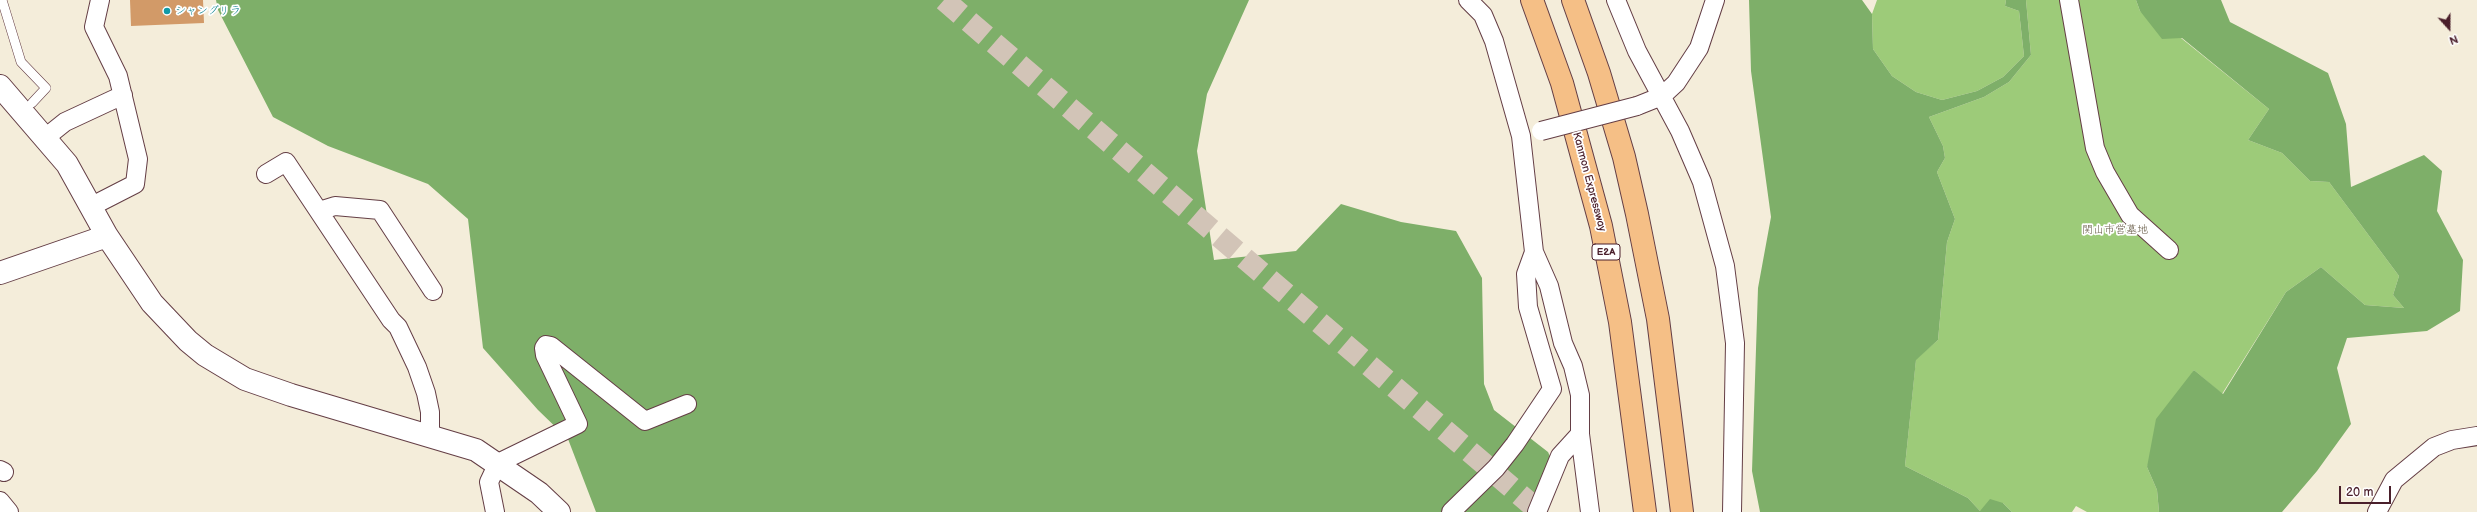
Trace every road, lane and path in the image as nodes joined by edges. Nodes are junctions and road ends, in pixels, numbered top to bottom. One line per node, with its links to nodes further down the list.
1 (2, 0): 11 (lane)
2 (100, 0): 9 (street)
3 (1468, 0): 12 (street)
4 (1532, 0): 34 (highway, Kanmon Expressway / E2A)
5 (1573, 0): 35 (highway)
6 (1616, 0): 10 (street)
7 (1715, 0): 10 (street)
8 (2069, 0): 18 (street)
9 (123, 95): 13 (street); 15 (street)
10 (1662, 96): 12 (street, bridge); 36 (street)
11 (11, 98): 13 (street)
12 (1521, 136): 19 (street)
13 (45, 138): 15 (street)
14 (266, 174): 16 (street)
15 (92, 206): 17 (street)
16 (319, 211): 21 (street); 24 (street)
17 (107, 236): 20 (street); 24 (street)
18 (2169, 250)
19 (1534, 252): 23 (street); 31 (street)
20 (0, 273)
21 (433, 291)
22 (687, 404): 26 (street)
23 (1580, 434): 32 (street); 33 (street)
24 (430, 435): 26 (street)
25 (2477, 436): 37 (street)
26 (498, 463): 29 (street); 30 (street)
27 (0, 501): 28 (street)
28 (9, 512)
29 (495, 512)
30 (559, 512)
31 (1451, 512)
32 (1537, 512)
33 (1590, 512)
34 (1645, 512)
35 (1682, 512)
36 (1732, 512)
37 (2377, 512)

